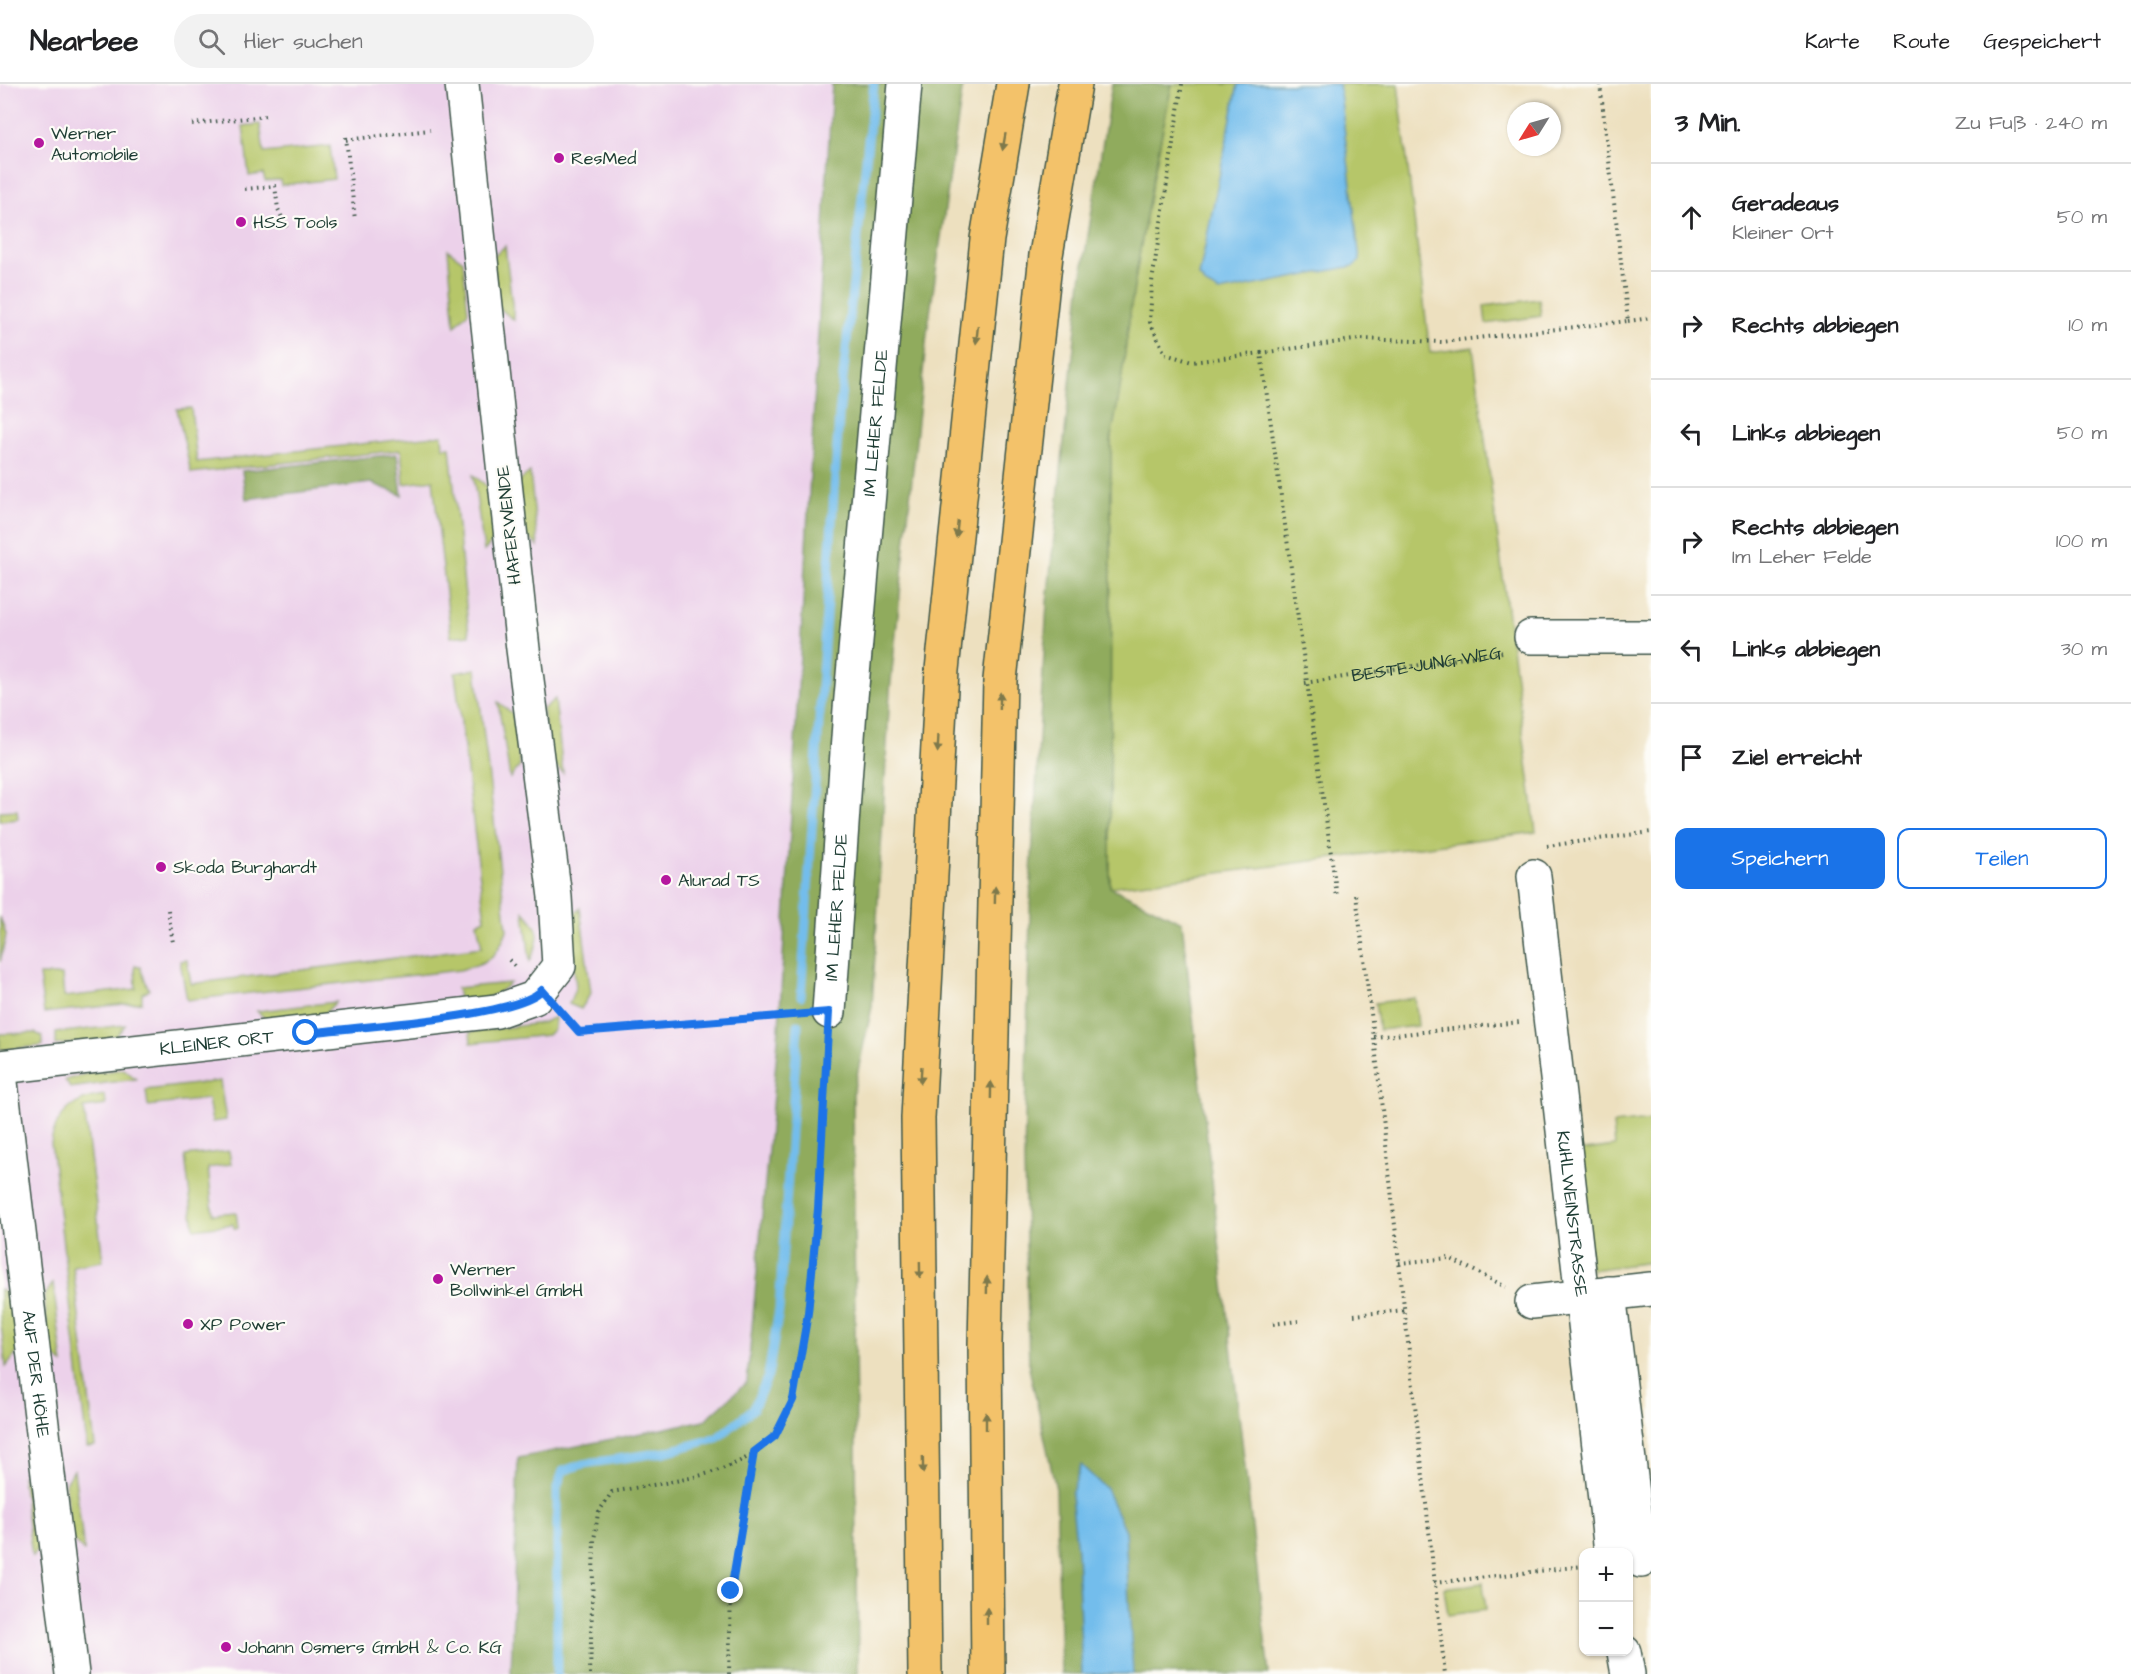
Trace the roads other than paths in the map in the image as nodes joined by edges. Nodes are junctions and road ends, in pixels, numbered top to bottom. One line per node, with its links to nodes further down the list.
1 (462, 84): 8 (street, HAFERWENDE)
2 (905, 84): 9 (street, IM LEHER FELDE)
3 (1013, 84): 18 (highway, one-way to 18)
4 (1075, 84): 19 (highway, one-way to 4)
5 (1531, 637): 6 (street)
6 (1651, 637)
7 (1534, 876): 13 (street, KUHLWEINSTRASSE)
8 (550, 978): 10 (street, KLEINER ORT)
9 (829, 1012)
10 (0, 1067)
11 (0, 1074): 17 (street, AUF DER HÖHE)
12 (1651, 1288): 13 (street)
13 (1595, 1295): 14 (street); 15 (street, KUHLWEINSTRASSE)
14 (1532, 1302)
15 (1625, 1548)
16 (1625, 1656): 20 (street)
17 (72, 1674)
18 (925, 1674)
19 (988, 1674)
20 (1628, 1674)

